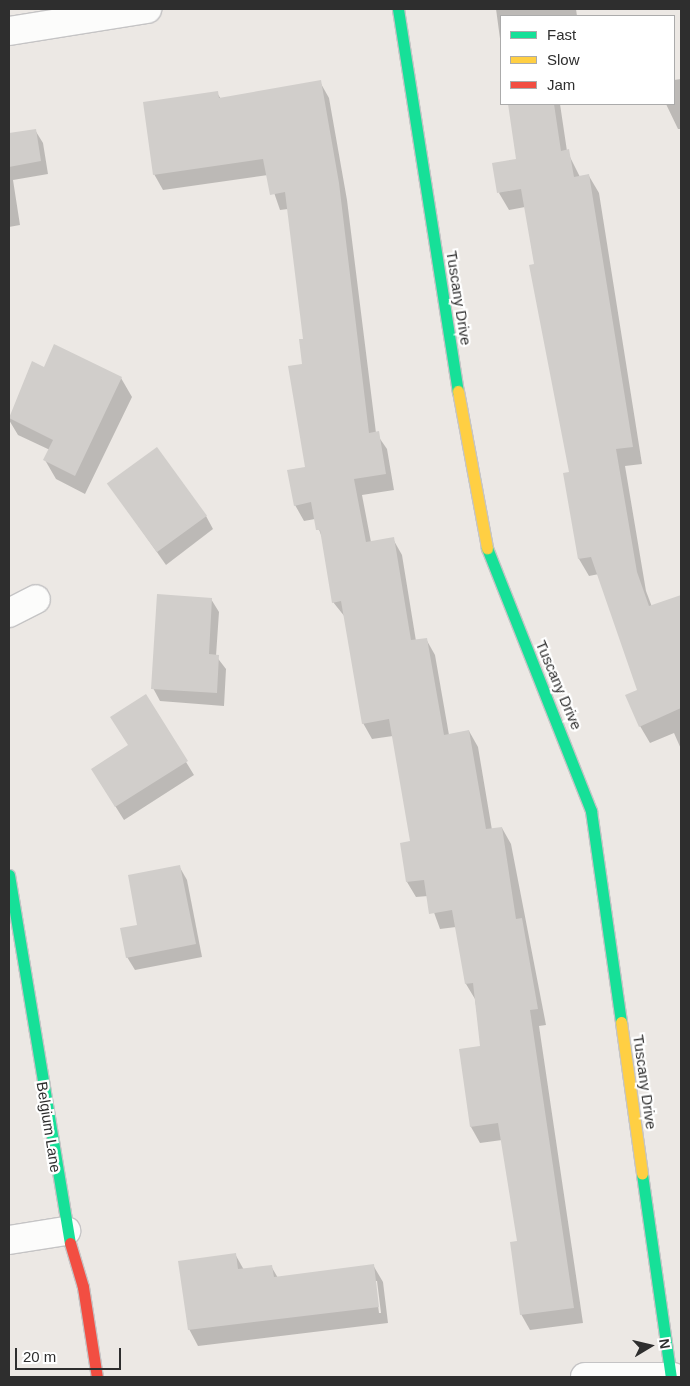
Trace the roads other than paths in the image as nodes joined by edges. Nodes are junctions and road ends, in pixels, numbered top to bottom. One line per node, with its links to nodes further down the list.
1 (147, 9): 3 (street)
2 (398, 9): 11 (street, Tuscany Drive)
3 (9, 31)
4 (36, 599): 5 (street)
5 (9, 613)
6 (9, 875): 7 (street, Belgium Lane)
7 (66, 1231): 8 (street); 9 (street, Belgium Lane)
8 (9, 1240)
9 (97, 1377)
10 (585, 1377): 11 (street)
11 (672, 1377)

